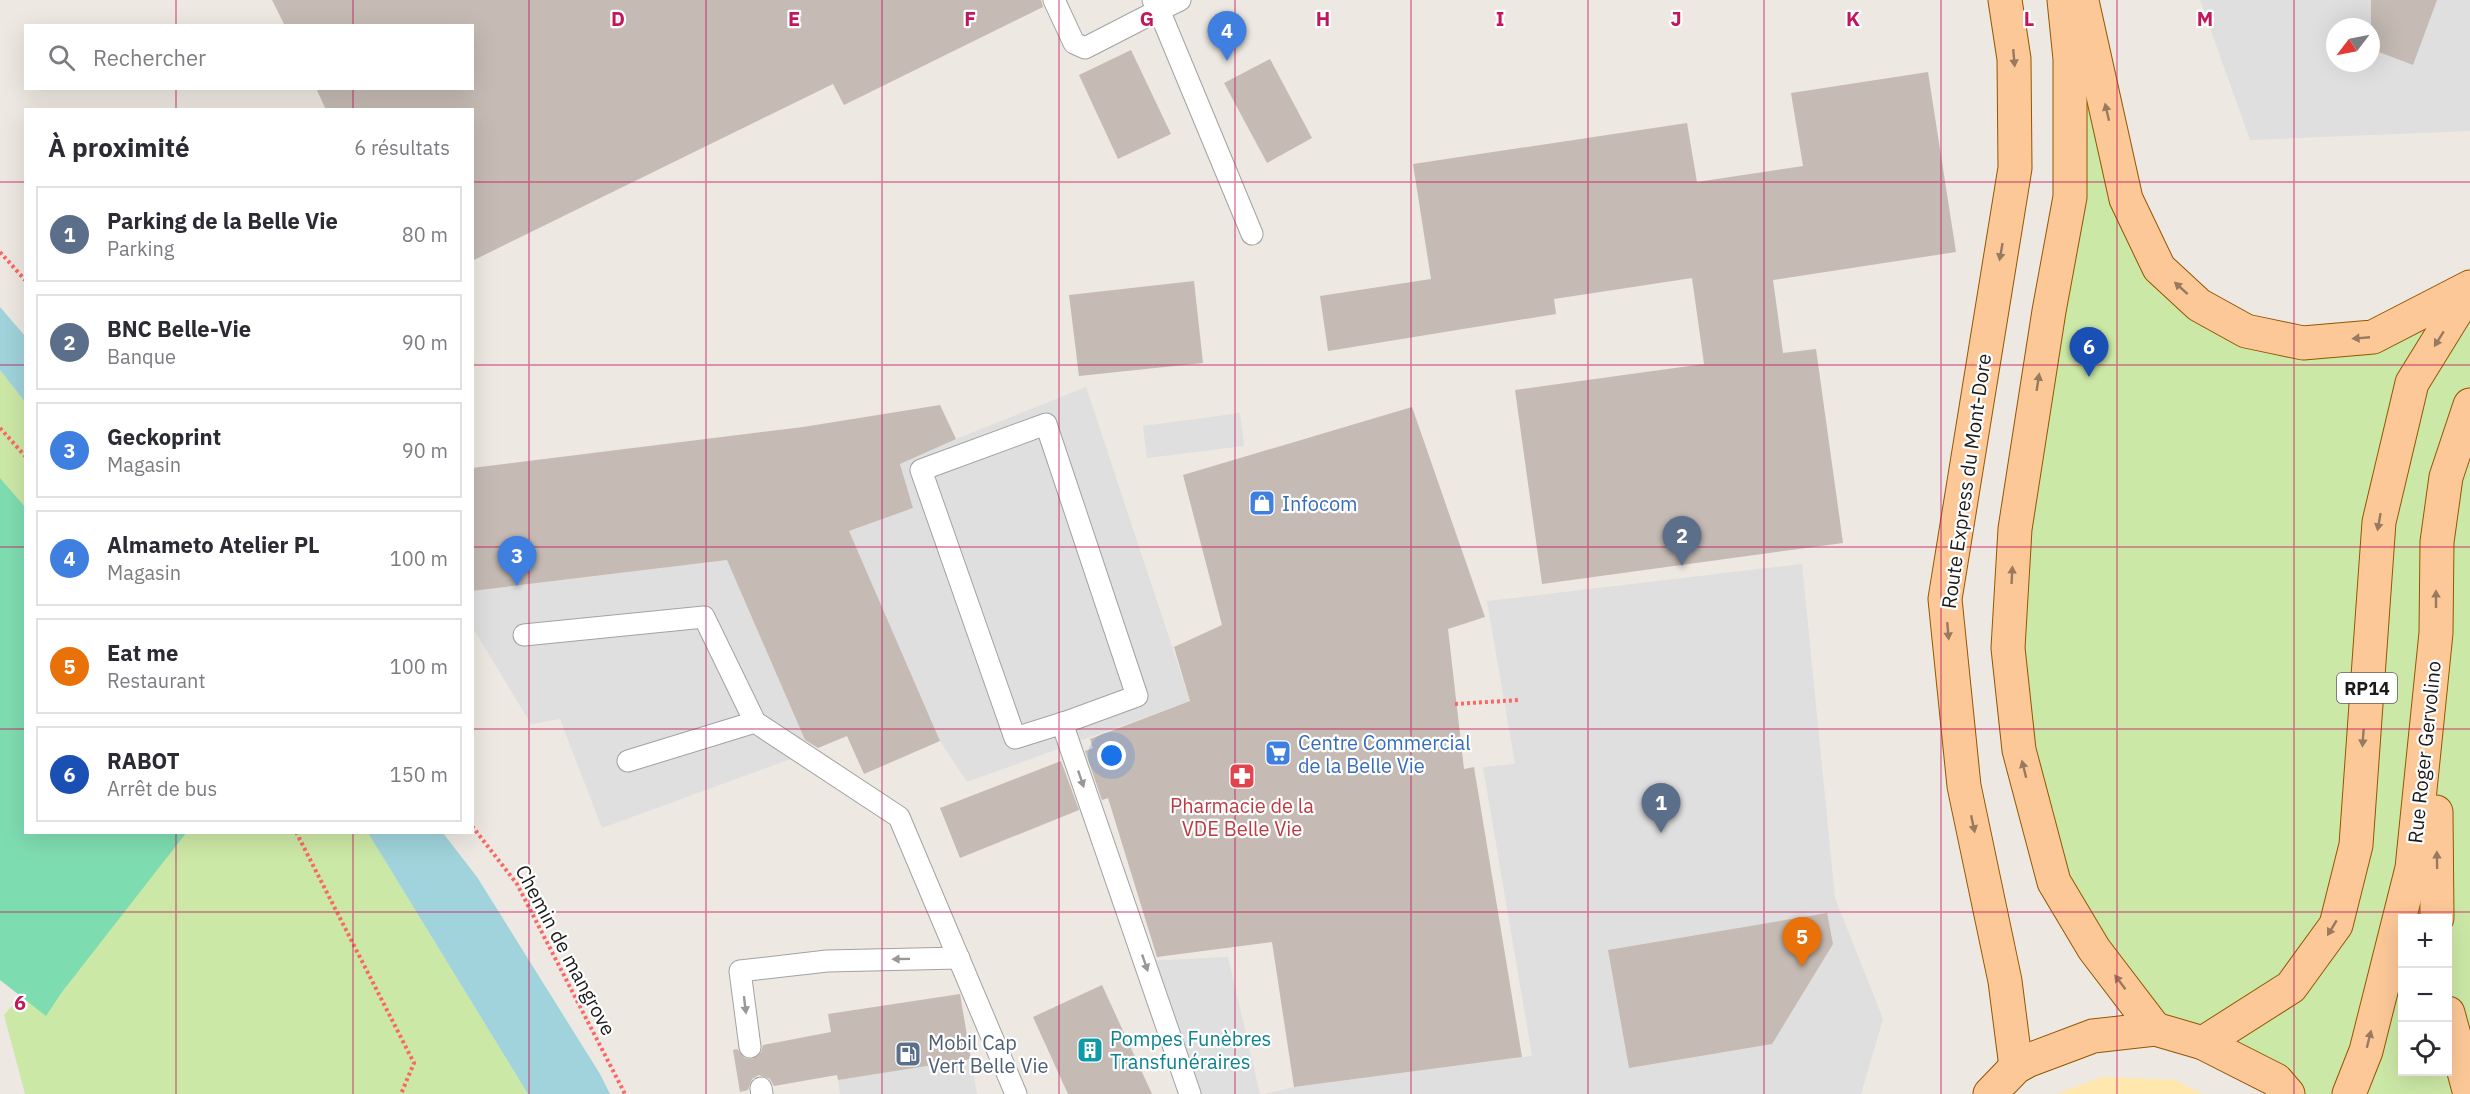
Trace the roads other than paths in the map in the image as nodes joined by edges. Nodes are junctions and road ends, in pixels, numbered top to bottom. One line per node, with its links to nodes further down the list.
1 (1054, 0): 6 (lane)
2 (1180, 0): 6 (lane)
3 (2006, 0): 21 (main road, Route Express du Mont-Dore, one-way to 21)
4 (2064, 0): 18 (main road, one-way to 4)
5 (2082, 0): 8 (main road, one-way to 5)
6 (1156, 5): 7 (lane)
7 (1252, 234)
8 (2470, 288): 19 (main road, RP14, one-way to 19)
9 (2470, 405): 10 (main road, Rue Roger Gervolino, one-way to 9)
10 (2436, 633): 15 (main road, one-way to 10); 26 (main road, Rue Roger Gervolino, one-way to 10)
11 (524, 635): 12 (lane)
12 (755, 722): 14 (lane); 16 (lane)
13 (1064, 723): 13 (lane); 23 (lane, one-way to 23)
14 (628, 761)
15 (2437, 914)
16 (959, 958): 20 (lane, one-way to 20); 22 (lane)
17 (2450, 1022): 27 (main road)
18 (2155, 1029): 19 (main road); 21 (main road)
19 (2203, 1043): 25 (main road)
20 (750, 1047)
21 (2016, 1067): 24 (main road)
22 (1016, 1094)
23 (1190, 1094)
24 (1990, 1094)
25 (2288, 1094)
26 (2349, 1094)
27 (2470, 1094)

